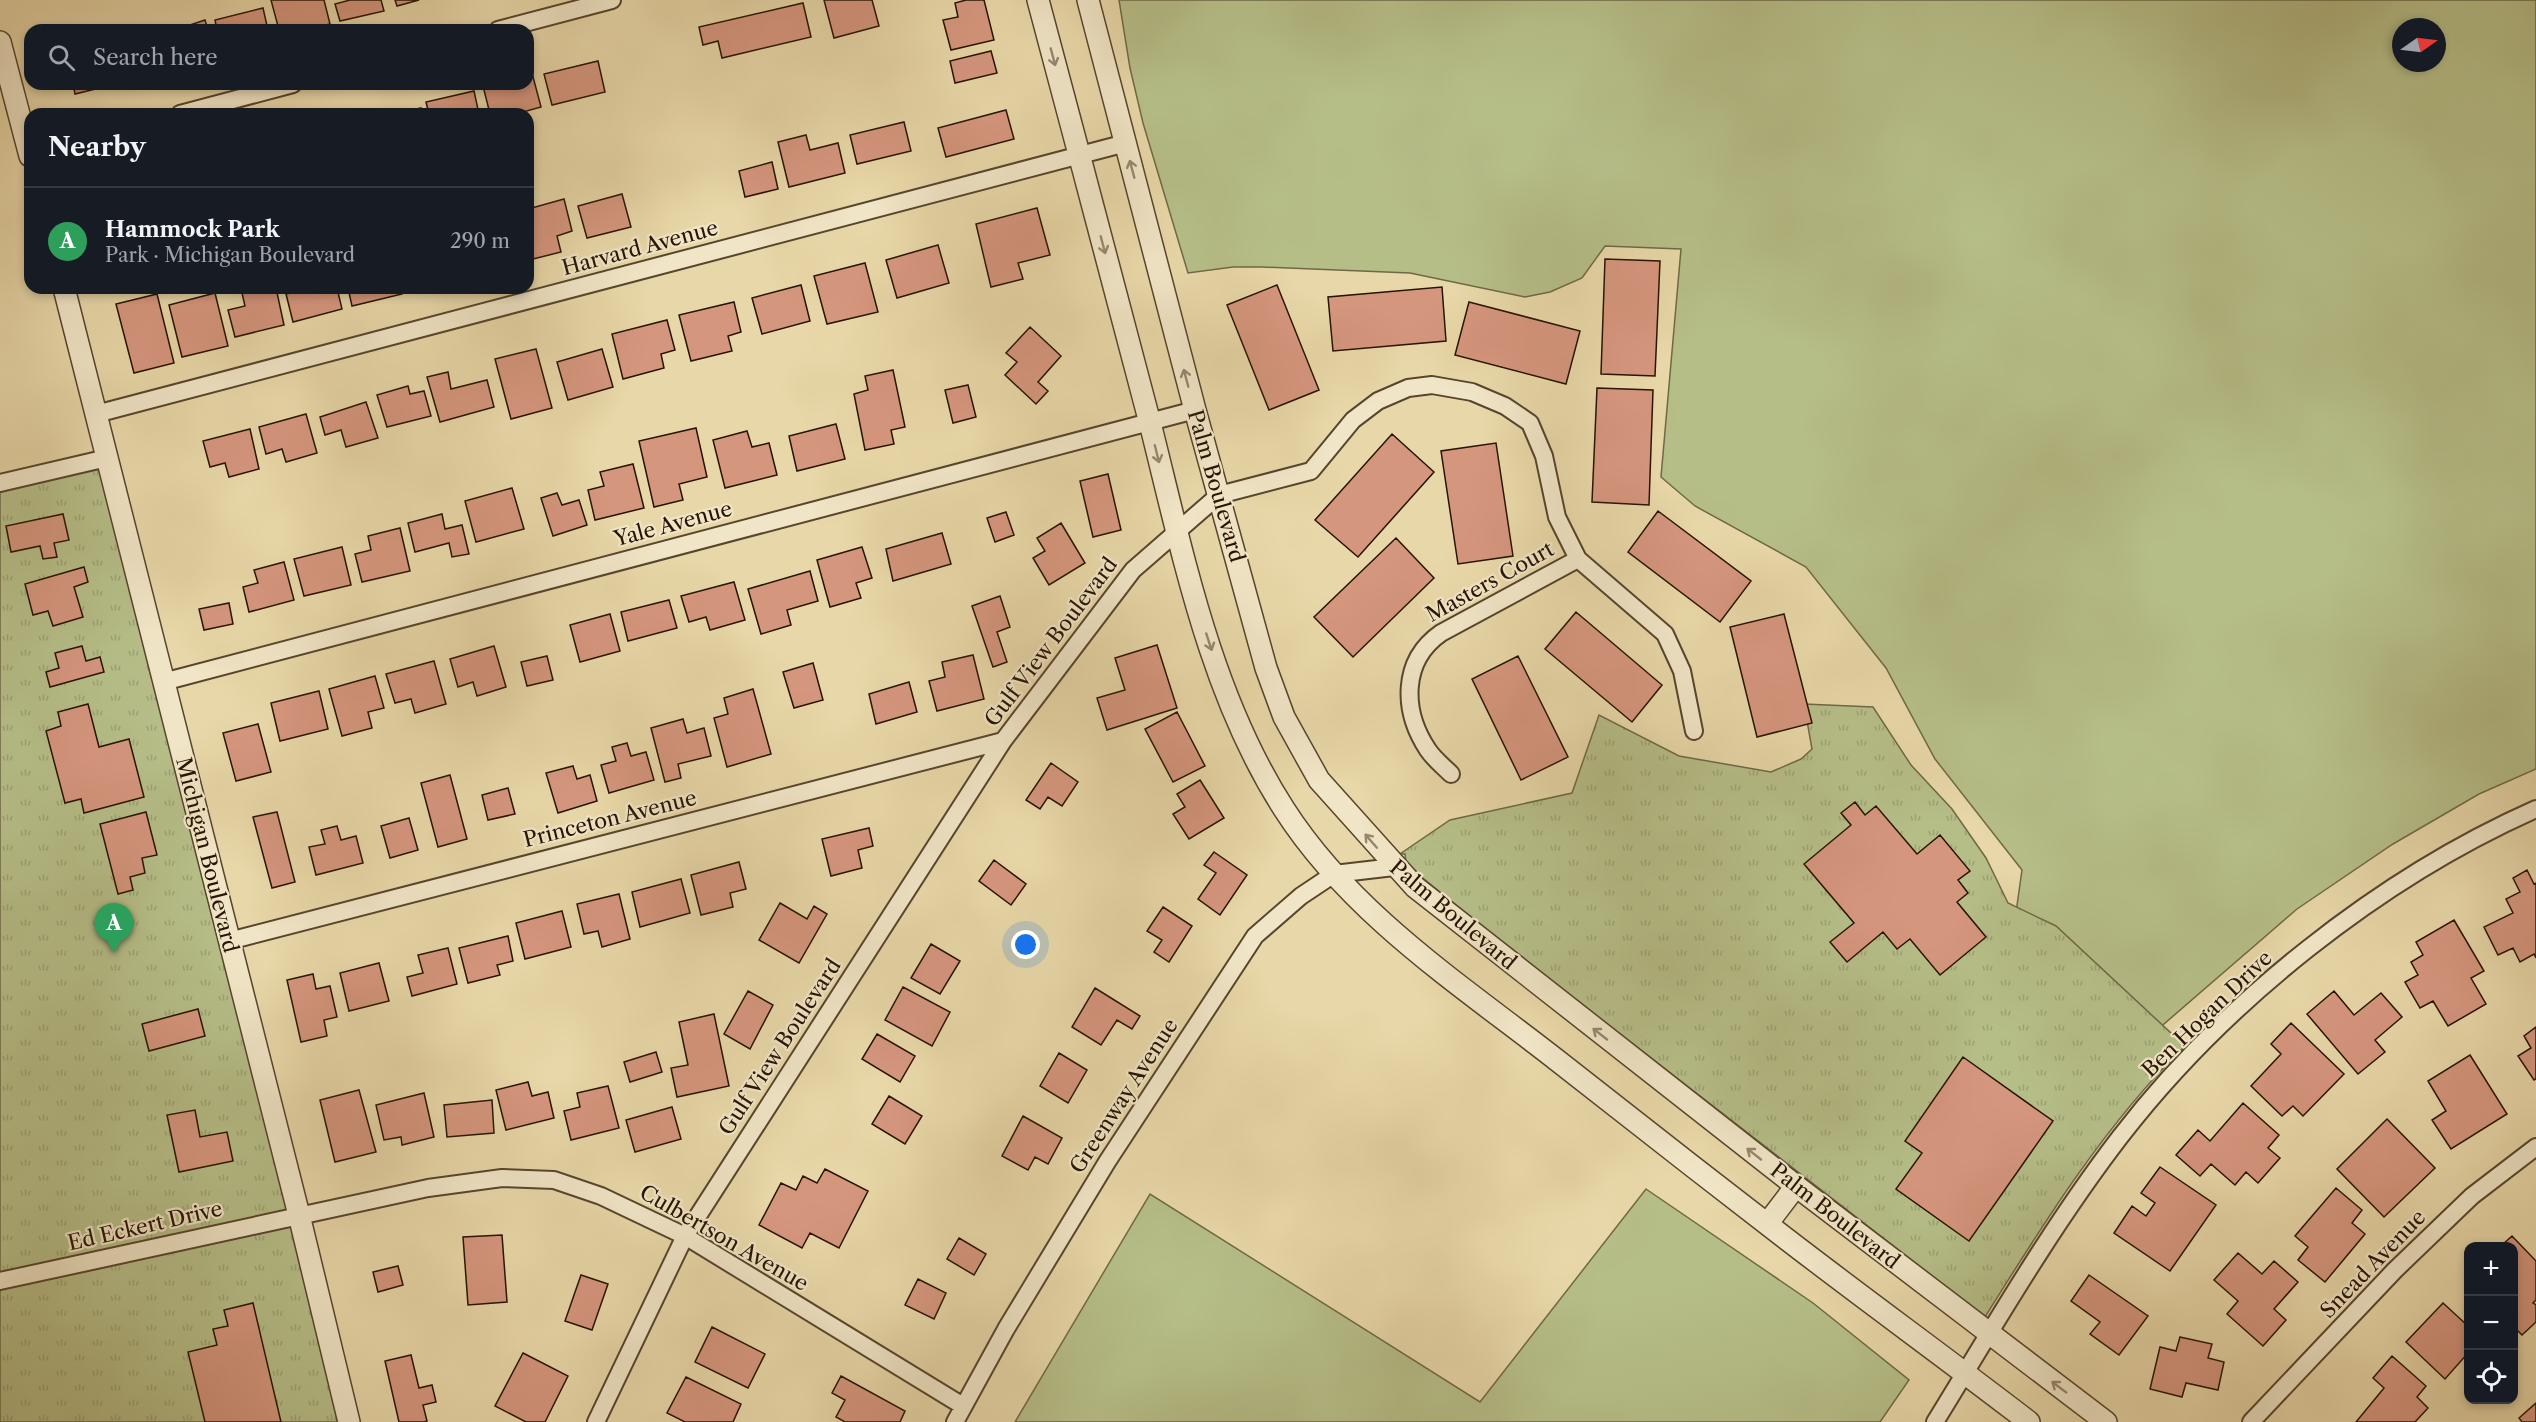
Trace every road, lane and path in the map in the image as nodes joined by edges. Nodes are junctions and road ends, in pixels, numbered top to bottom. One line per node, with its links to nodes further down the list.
1 (612, 0): 4 (street)
2 (1038, 0): 10 (street, one-way to 10)
3 (1088, 0): 9 (street, Palm Boulevard)
4 (521, 24)
5 (0, 42): 8 (street)
6 (270, 90): 7 (street)
7 (203, 108)
8 (24, 132)
9 (1126, 143): 10 (street, Harvard Avenue); 12 (street, Palm Boulevard, one-way to 9)
10 (1079, 156): 13 (street, Harvard Avenue); 14 (street, one-way to 14)
11 (66, 294): 13 (street, Michigan Boulevard)
12 (1195, 410): 14 (street, Yale Avenue); 17 (street, Palm Boulevard)
13 (96, 414): 15 (street, Michigan Boulevard)
14 (1149, 422): 18 (street, one-way to 18); 20 (street, Yale Avenue)
15 (107, 458): 16 (street); 20 (street, Michigan Boulevard)
16 (0, 483)
17 (1219, 495): 18 (street, Gulf View Boulevard); 19 (street, Gulf View Boulevard); 25 (street, Palm Boulevard, one-way to 17)
18 (1176, 532): 22 (street, Gulf View Boulevard); 26 (street, one-way to 26)
19 (1578, 559): 21 (street, Gulf View Boulevard); 23 (street, Masters Court)
20 (163, 682): 27 (street, Michigan Boulevard)
21 (1694, 731)
22 (1003, 741): 27 (street, Princeton Avenue); 32 (street, Gulf View Boulevard)
23 (1451, 774)
24 (2536, 809): 34 (street, Ben Hogan Drive)
25 (1394, 867): 26 (street, Greenway Avenue); 29 (street, Palm Boulevard, one-way to 25)
26 (1334, 873): 31 (street); 36 (street, Greenway Avenue)
27 (229, 941): 30 (street, Michigan Boulevard)
28 (2536, 1147): 43 (street, Snead Avenue)
29 (1796, 1186): 31 (street); 34 (street, Palm Boulevard)
30 (299, 1215): 32 (street, Culbertson Avenue); 33 (street, Ed Eckert Drive); 37 (street, Michigan Boulevard)
31 (1767, 1224): 35 (street)
32 (685, 1236): 36 (street, Culbertson Avenue); 38 (street, Gulf View Boulevard)
33 (0, 1281)
34 (1988, 1334): 35 (street, Ben Hogan Drive); 42 (street, Palm Boulevard, one-way to 34)
35 (1965, 1373): 40 (street, Ben Hogan Drive); 41 (street)
36 (963, 1406): 39 (street, Greenway Avenue)
37 (349, 1422)
38 (596, 1422)
39 (955, 1422)
40 (1935, 1422)
41 (2029, 1422)
42 (2106, 1422)
43 (2250, 1422)

